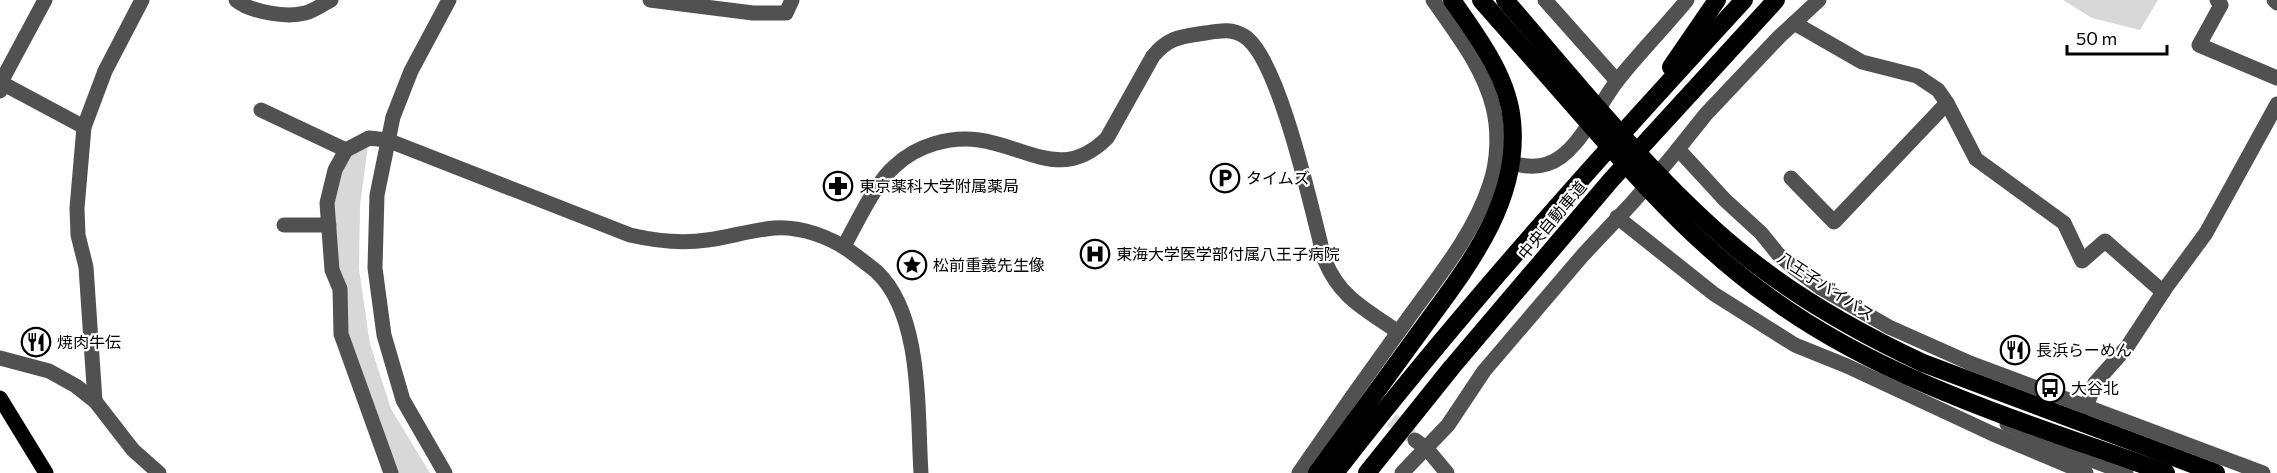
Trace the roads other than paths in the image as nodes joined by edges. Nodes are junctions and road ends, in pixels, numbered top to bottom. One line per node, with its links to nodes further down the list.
1 (45, 0): 21 (street)
2 (142, 0): 27 (street)
3 (236, 0): 4 (street)
4 (331, 0)
5 (449, 0): 28 (street)
6 (650, 0): 7 (street)
7 (792, 0)
8 (1433, 0): 31 (street)
9 (1452, 0): 56 (highway)
10 (1481, 0): 41 (highway)
11 (1505, 0): 39 (highway, 八王子バイパス)
12 (1545, 0): 22 (street)
13 (1687, 0): 22 (street)
14 (1717, 0): 24 (highway)
15 (1744, 0): 24 (highway, 中央自動車道)
16 (1776, 0): 58 (highway, 中央自動車道)
17 (1819, 0): 19 (street)
18 (2217, 0): 20 (street)
19 (1794, 23): 23 (street); 30 (street)
20 (2277, 78)
21 (0, 85): 27 (street)
22 (1613, 87): 31 (street)
23 (1947, 103): 32 (street); 37 (street)
24 (1648, 104): 57 (highway, 中央自動車道)
25 (2277, 104): 37 (street)
26 (261, 110): 29 (street)
27 (84, 127): 43 (street)
28 (387, 140): 29 (street); 36 (street); 53 (street)
29 (346, 150): 35 (street)
30 (1674, 154): 33 (street); 39 (street)
31 (1499, 162): 38 (street)
32 (1791, 178)
33 (1617, 217): 41 (street); 46 (street)
34 (284, 225): 35 (street)
35 (329, 225): 52 (street)
36 (843, 246): 38 (street); 54 (street)
37 (2163, 292): 45 (street)
38 (1398, 333): 55 (street)
39 (1885, 335): 45 (street); 64 (highway, 八王子バイパス)
40 (0, 358): 43 (street)
41 (1851, 358): 44 (highway); 48 (street)
42 (0, 398): 49 (main road)
43 (95, 401): 47 (street)
44 (1971, 401): 48 (street); 63 (highway)
45 (2086, 407): 65 (street)
46 (1421, 445): 59 (street); 60 (street)
47 (133, 450): 50 (street); 51 (street)
48 (2070, 460): 61 (street); 62 (street)
49 (46, 473)
50 (144, 473)
51 (159, 473)
52 (391, 473)
53 (445, 473)
54 (921, 473)
55 (1299, 473)
56 (1317, 473)
57 (1335, 473)
58 (1367, 473)
59 (1402, 473)
60 (1447, 473)
61 (2086, 473)
62 (2126, 473)
63 (2166, 473)
64 (2216, 473)
65 (2263, 473)

